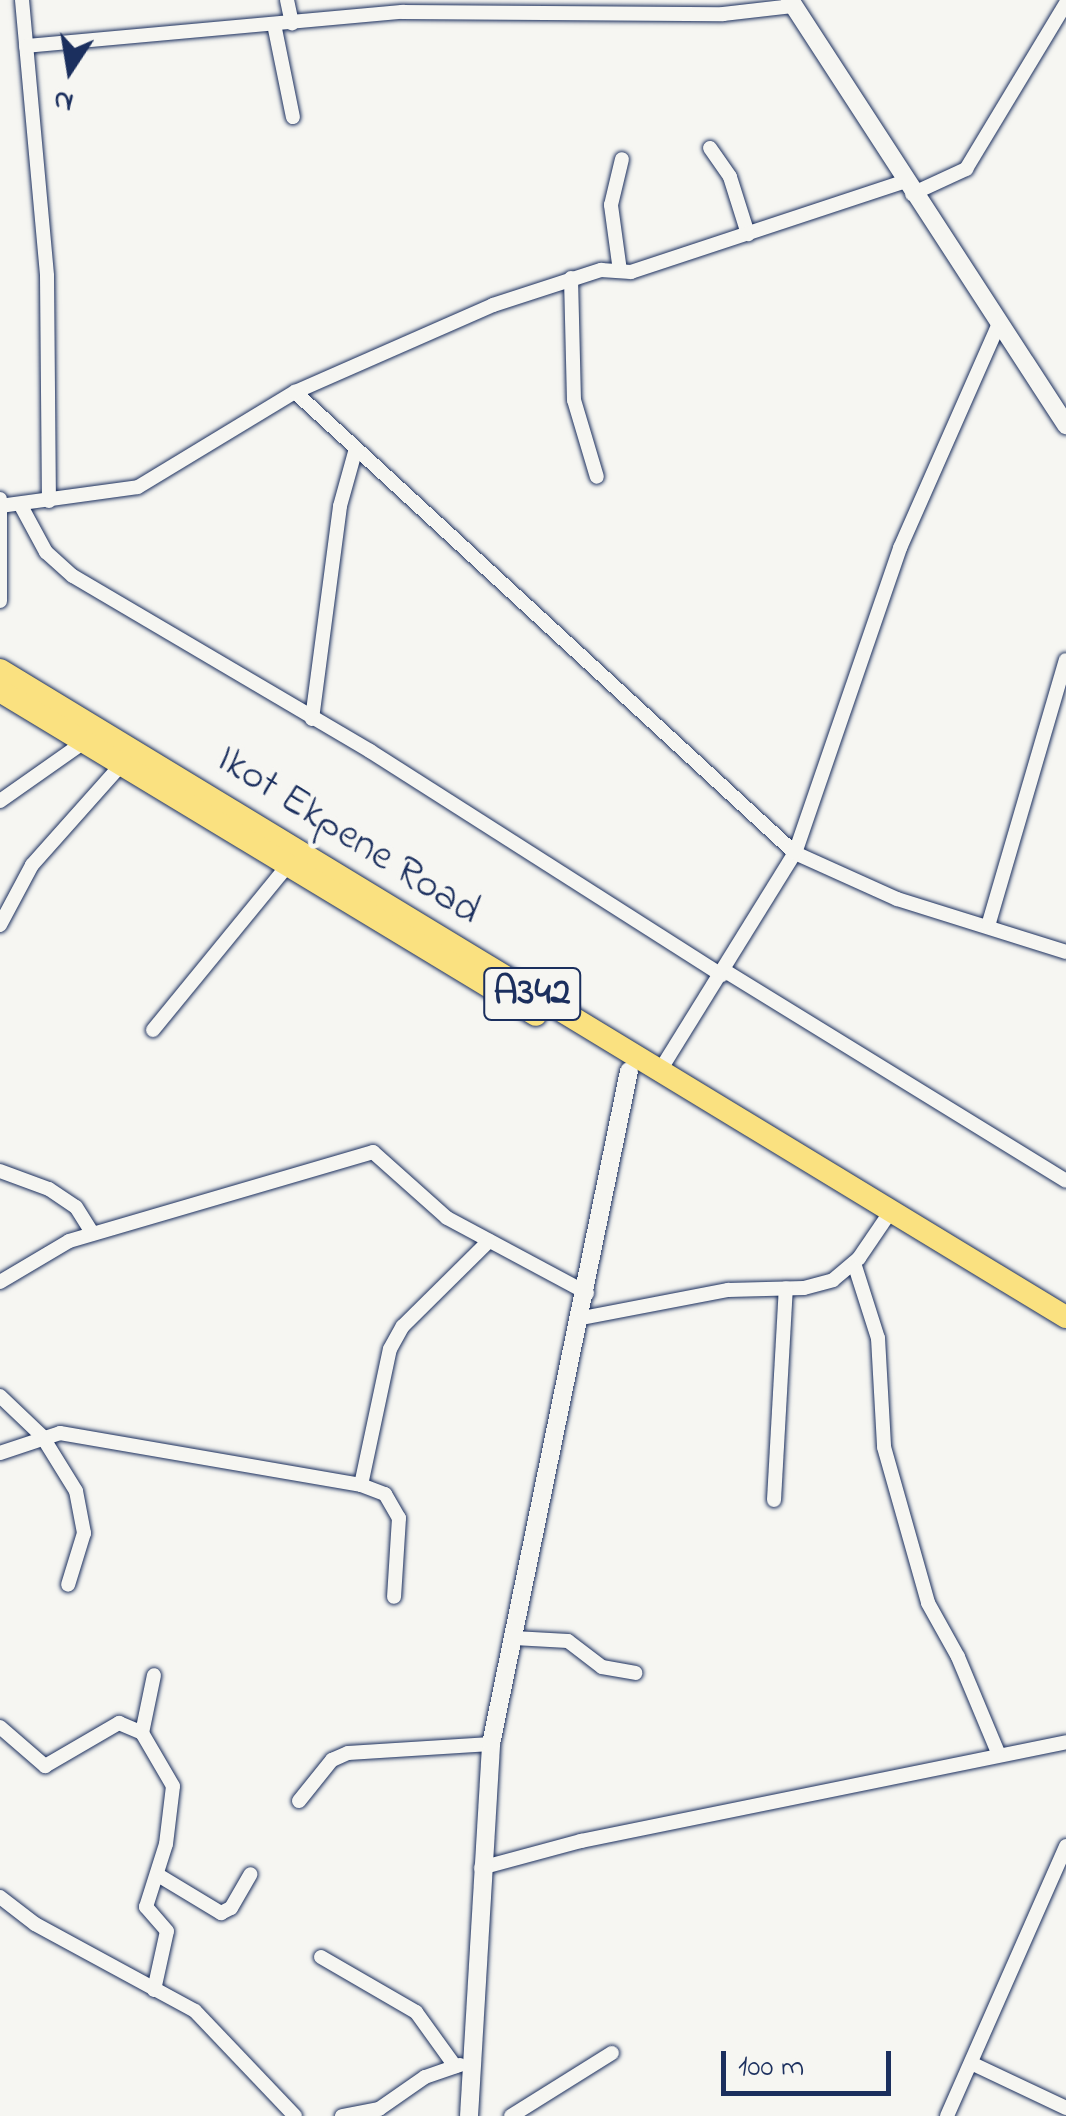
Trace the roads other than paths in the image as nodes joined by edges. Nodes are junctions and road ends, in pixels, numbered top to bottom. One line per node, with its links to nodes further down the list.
1 (22, 0): 7 (street)
2 (287, 0): 5 (street)
3 (792, 3): 5 (street); 11 (street)
4 (1066, 3): 11 (street)
5 (292, 22): 6 (street)
6 (274, 24): 7 (street); 8 (street)
7 (26, 46): 20 (street)
8 (293, 117)
9 (710, 148): 12 (street)
10 (622, 160): 13 (street)
11 (908, 188): 12 (street); 15 (street)
12 (748, 234): 13 (street)
13 (620, 271): 14 (street)
14 (572, 278): 16 (street); 19 (street)
15 (999, 324): 17 (street); 31 (street)
16 (296, 392): 18 (street); 20 (street)
17 (1063, 412)
18 (355, 452): 27 (street); 31 (street)
19 (597, 476)
20 (49, 501): 22 (street)
21 (1, 503): 22 (street); 23 (street)
22 (20, 504): 27 (street)
23 (0, 601)
24 (1066, 660): 34 (street)
25 (0, 670): 39 (highway, Ikot Ekpene Road / A342)
26 (0, 691): 28 (highway, Ikot Ekpene Road / A342)
27 (312, 719): 36 (street)
28 (84, 742): 29 (highway, Ikot Ekpene Road / A342); 30 (street)
29 (122, 764): 32 (highway, Ikot Ekpene Road / A342); 33 (street)
30 (0, 801)
31 (794, 853): 34 (street); 36 (street)
32 (288, 865): 37 (street); 38 (highway, Ikot Ekpene Road / A342)
33 (0, 925)
34 (988, 926): 35 (street)
35 (1066, 952)
36 (723, 973): 39 (street); 41 (street)
37 (154, 1030)
38 (629, 1071): 42 (highway, Ikot Ekpene Road / A342); 48 (street)
39 (659, 1072): 42 (highway, Ikot Ekpene Road / A342)
40 (0, 1171): 43 (street)
41 (1066, 1181)
42 (886, 1216): 45 (street); 49 (highway, Ikot Ekpene Road / A342); 51 (highway, Ikot Ekpene Road / A342)
43 (92, 1233): 44 (street); 46 (street)
44 (489, 1241): 48 (street); 55 (street)
45 (854, 1263): 47 (street); 66 (street)
46 (0, 1282)
47 (786, 1288): 50 (street); 56 (street)
48 (588, 1293): 50 (street)
49 (1066, 1317)
50 (582, 1318): 59 (street)
51 (1066, 1332)
52 (0, 1396): 53 (street)
53 (42, 1436): 54 (street); 55 (street); 57 (street)
54 (0, 1453)
55 (361, 1485): 58 (street)
56 (774, 1500)
57 (68, 1585)
58 (394, 1597)
59 (514, 1638): 60 (street); 65 (street)
60 (635, 1673)
61 (154, 1675): 63 (street)
62 (0, 1727): 63 (street)
63 (142, 1733): 71 (street)
64 (1066, 1742): 66 (street)
65 (492, 1744): 67 (street); 69 (street)
66 (999, 1755): 69 (street)
67 (298, 1802)
68 (1066, 1846): 76 (street)
69 (481, 1868): 77 (street)
70 (251, 1874): 71 (street)
71 (158, 1875): 74 (street)
72 (0, 1897): 74 (street)
73 (322, 1957): 77 (street)
74 (154, 1990): 79 (street)
75 (612, 2053): 82 (street)
76 (971, 2063): 78 (street); 83 (street)
77 (463, 2065): 80 (street); 81 (street)
78 (1066, 2108)
79 (296, 2116)
80 (342, 2116)
81 (470, 2116)
82 (511, 2116)
83 (947, 2116)

